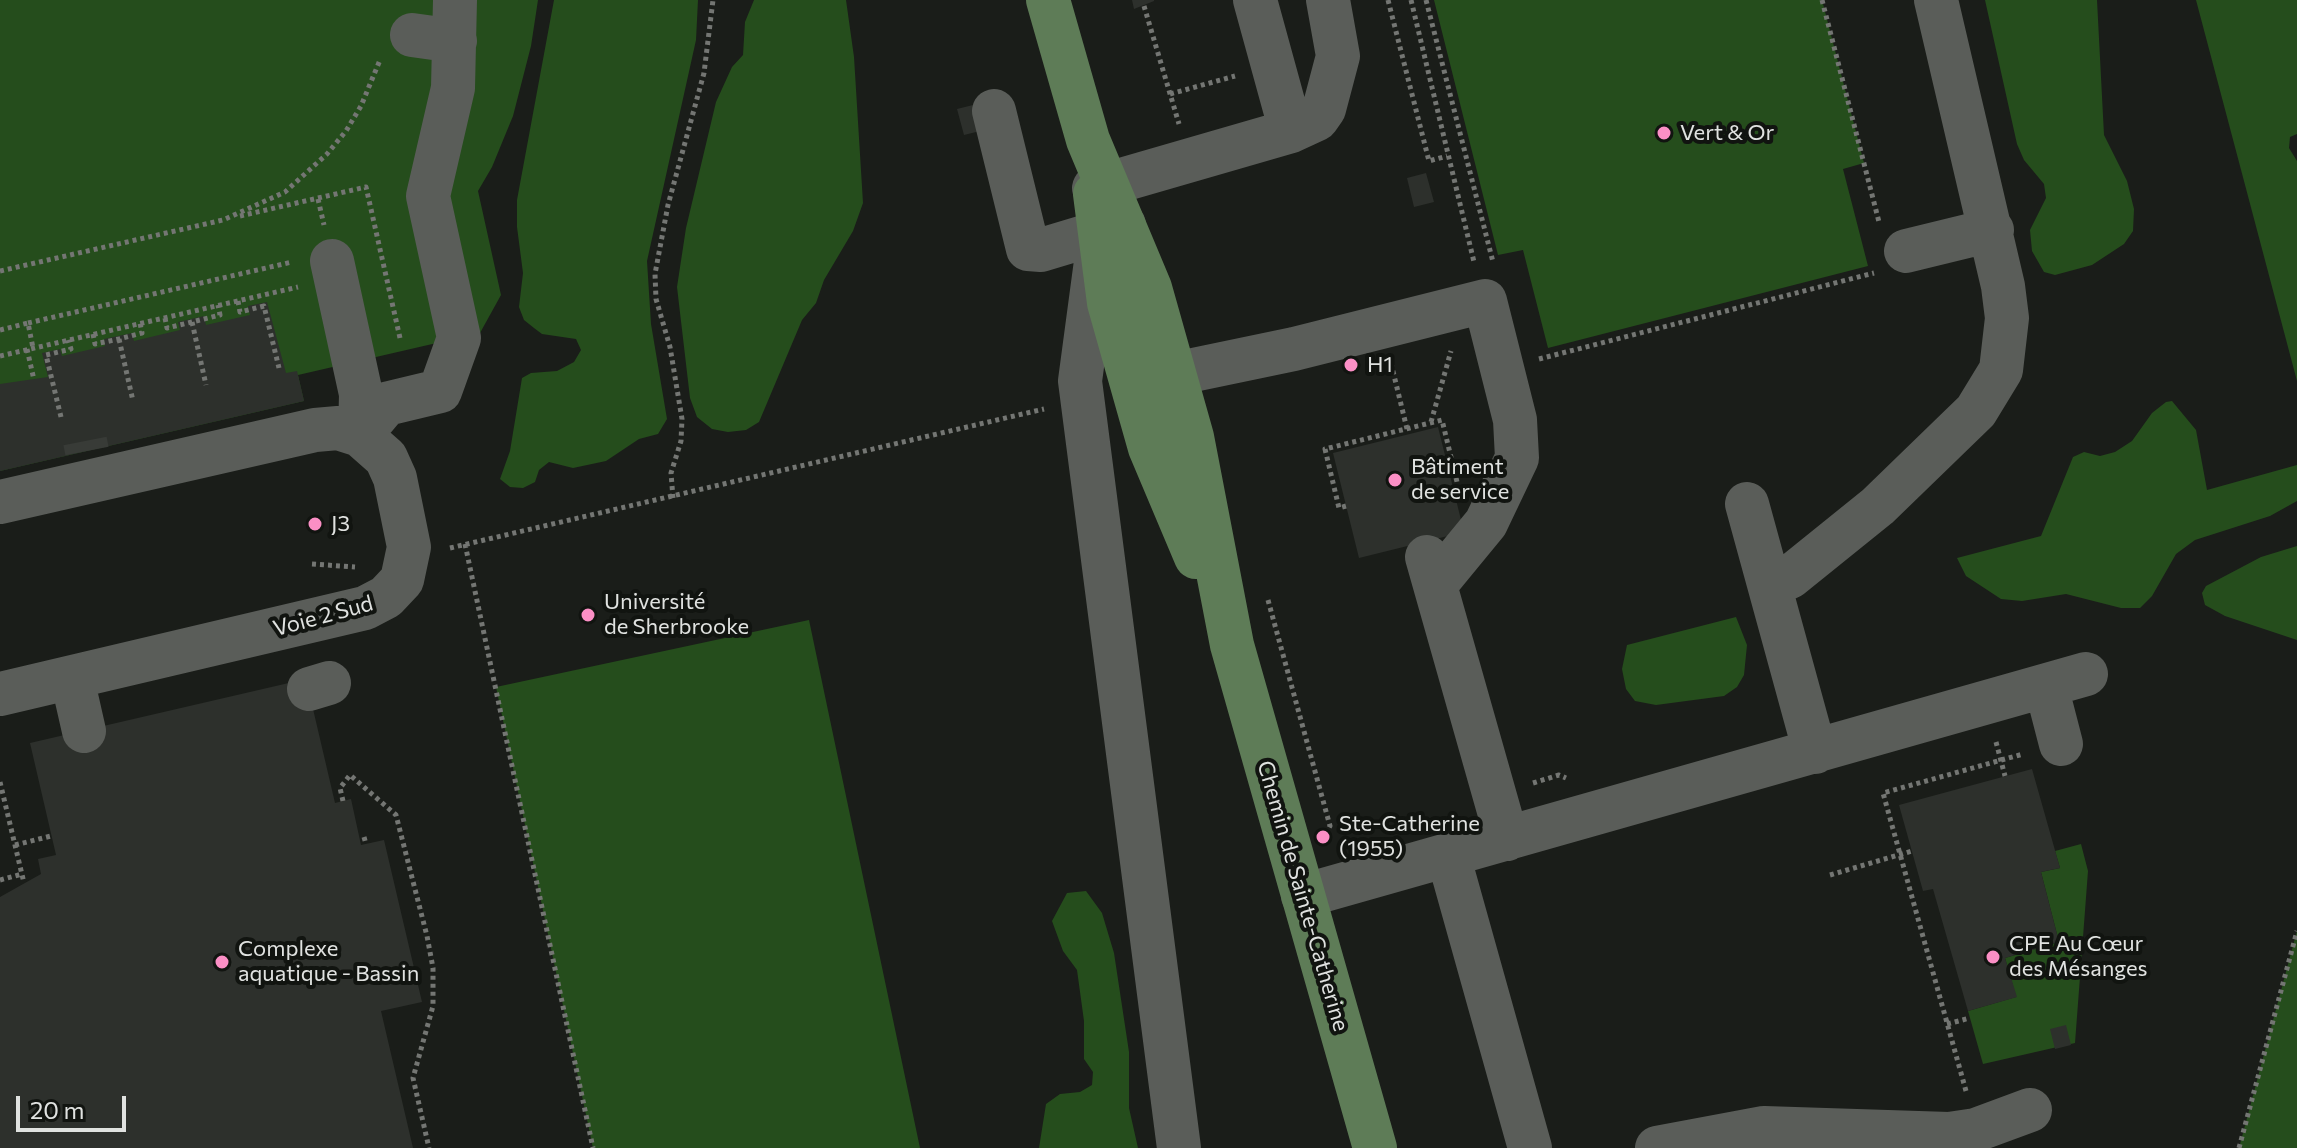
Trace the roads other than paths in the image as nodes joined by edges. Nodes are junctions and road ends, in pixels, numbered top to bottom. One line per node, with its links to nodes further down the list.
1 (1048, 0): 9 (main road, Chemin de Sainte-Catherine)
2 (1255, 0): 8 (lane)
3 (1328, 0): 8 (lane)
4 (1936, 0): 11 (lane)
5 (455, 21): 6 (lane); 15 (lane)
6 (397, 40)
7 (994, 111): 10 (lane)
8 (1291, 131): 9 (lane)
9 (1101, 186): 10 (main road, Chemin de Sainte-Catherine)
10 (1112, 229): 14 (main road, Chemin de Sainte-Catherine); 19 (main road, Chemin de Sainte-Catherine); 29 (lane)
11 (1992, 230): 12 (lane); 18 (lane)
12 (1887, 251)
13 (333, 255): 15 (lane)
14 (1174, 374): 19 (main road, Chemin de Sainte-Catherine); 25 (lane)
15 (360, 435): 16 (lane); 20 (lane, Voie 2 Sud)
16 (0, 502)
17 (1747, 504): 18 (lane)
18 (1769, 583): 24 (lane)
19 (1232, 645): 27 (main road, Chemin de Sainte-Catherine)
20 (72, 678): 21 (lane, Voie 2 Sud); 22 (lane)
21 (0, 694)
22 (84, 731)
23 (2044, 749): 24 (lane)
24 (1815, 752): 25 (lane)
25 (1507, 839): 26 (lane)
26 (1448, 855): 27 (lane); 31 (lane)
27 (1303, 896): 30 (main road, Chemin de Sainte-Catherine)
28 (2015, 1126): 32 (lane)
29 (1179, 1148)
30 (1375, 1148)
31 (1530, 1148)
32 (1657, 1148)

